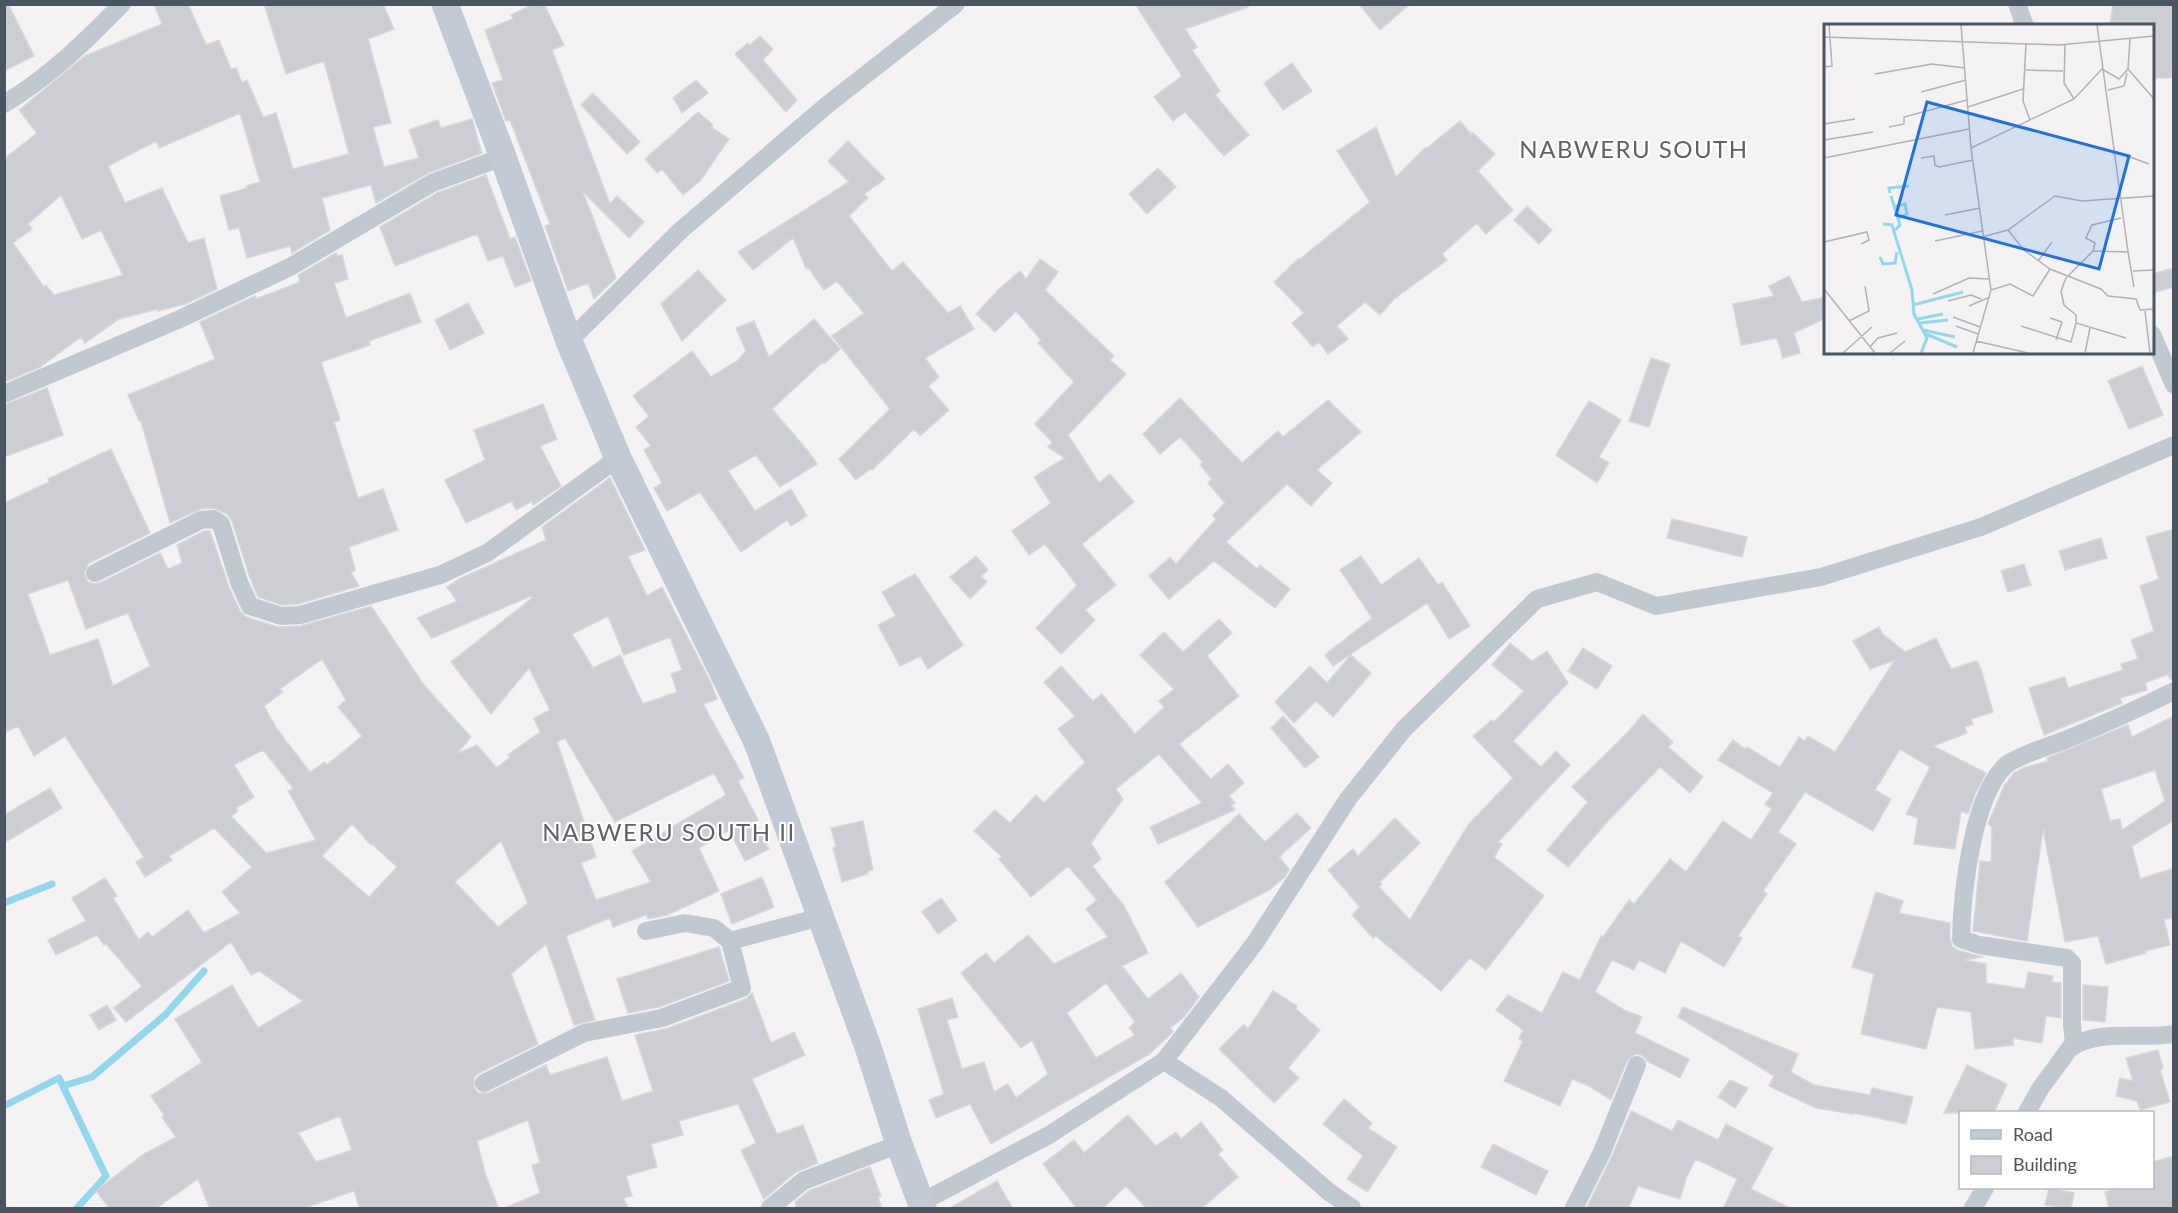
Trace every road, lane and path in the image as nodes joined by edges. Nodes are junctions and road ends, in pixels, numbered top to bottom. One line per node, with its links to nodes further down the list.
1 (122, 4): 6 (street)
2 (445, 4): 7 (street)
3 (956, 4): 9 (street)
4 (2017, 4): 5 (street)
5 (2024, 24)
6 (4, 104)
7 (503, 157): 9 (street); 11 (street)
8 (2154, 339): 10 (street)
9 (569, 341): 13 (street)
10 (2174, 385)
11 (4, 394)
12 (2174, 445): 21 (street)
13 (618, 458): 14 (street); 16 (street)
14 (95, 573)
15 (2174, 691): 20 (street)
16 (821, 917): 18 (street); 25 (street)
17 (646, 931): 18 (street)
18 (730, 941): 23 (street)
19 (2174, 1034): 20 (street)
20 (2074, 1045): 24 (street)
21 (1164, 1061): 27 (street); 29 (street)
22 (1637, 1065): 30 (street)
23 (484, 1083)
24 (2028, 1111)
25 (898, 1143): 27 (street); 28 (street)
26 (1984, 1189): 31 (street)
27 (922, 1206)
28 (770, 1209)
29 (1352, 1209)
30 (1574, 1209)
31 (1973, 1209)

